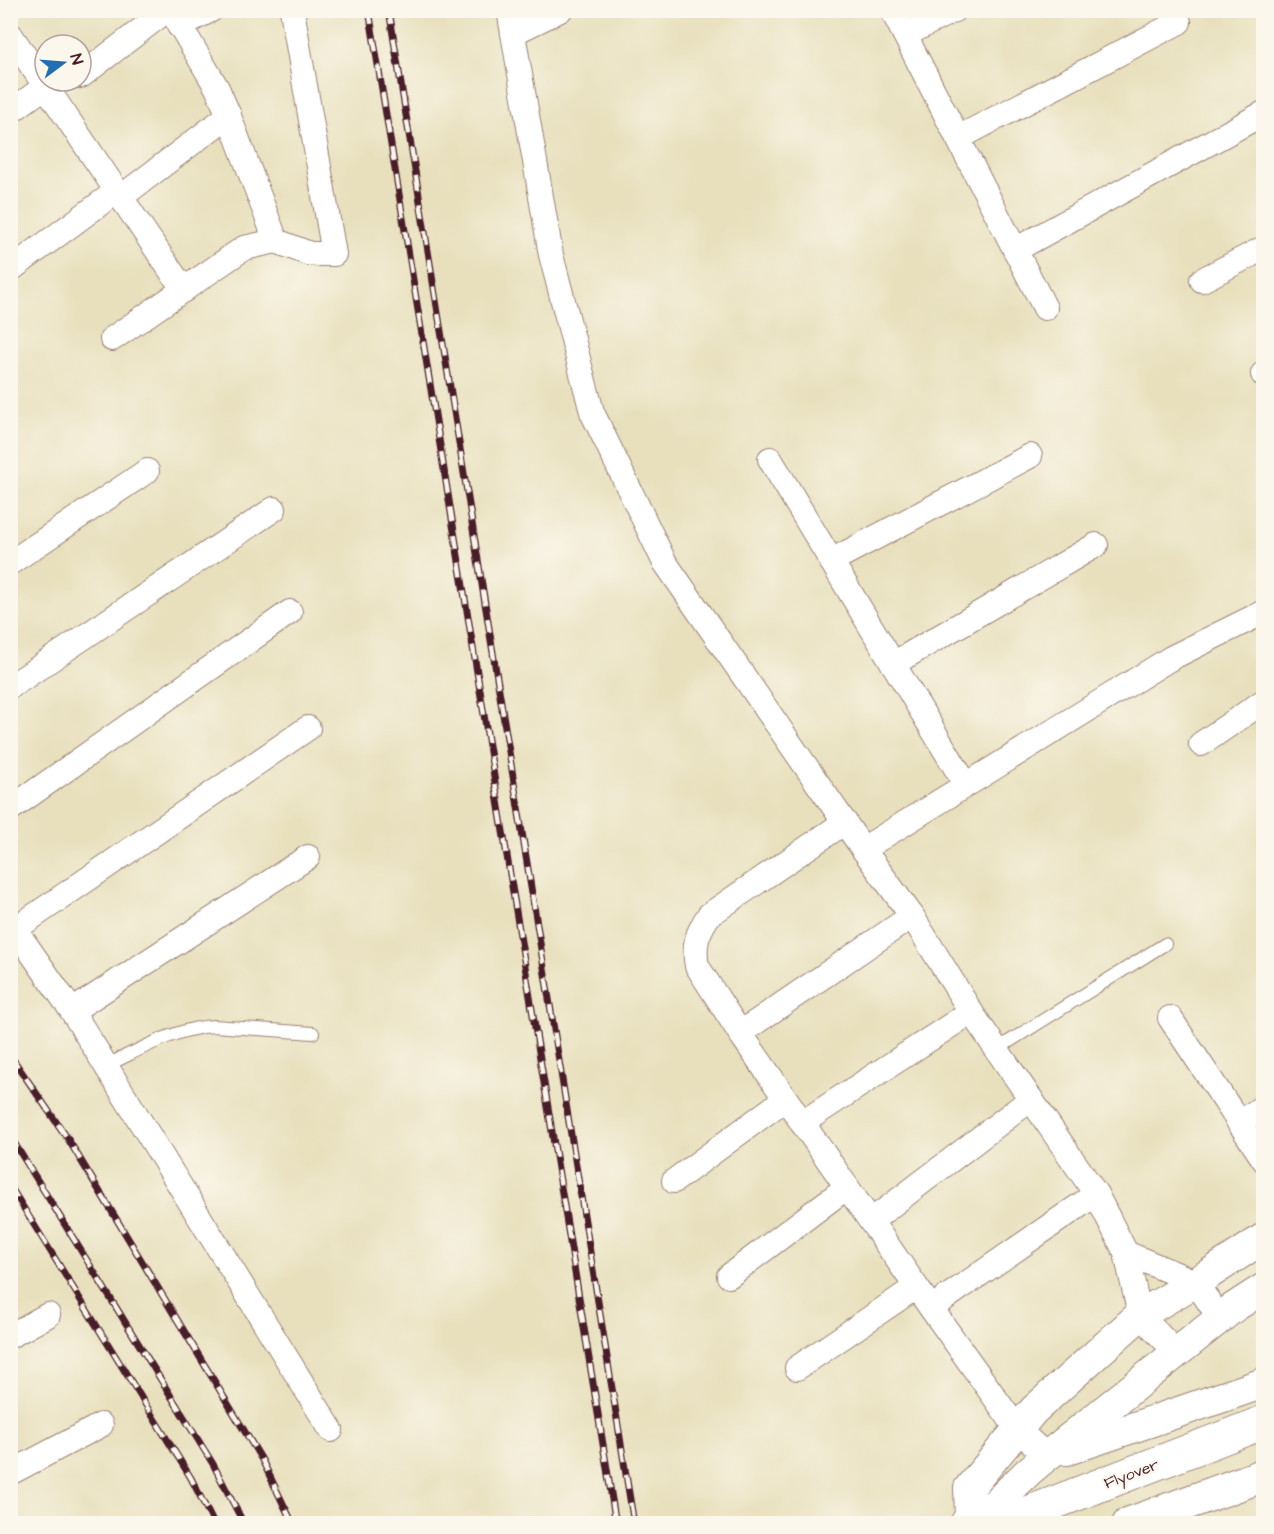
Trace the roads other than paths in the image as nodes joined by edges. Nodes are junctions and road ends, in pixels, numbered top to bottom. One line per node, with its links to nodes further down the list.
1 (211, 10): 6 (street)
2 (292, 10): 20 (street)
3 (560, 10): 7 (street)
4 (892, 10): 10 (street)
5 (954, 10): 10 (street)
6 (172, 16): 12 (street); 17 (street)
7 (511, 22): 44 (street)
8 (1179, 22): 18 (street)
9 (10, 34): 11 (street)
10 (905, 35): 18 (street)
11 (33, 68)
12 (93, 68)
13 (47, 93): 15 (street)
14 (50, 93): 19 (street)
15 (10, 111)
16 (1263, 113): 22 (street)
17 (229, 115): 19 (street); 20 (street)
18 (958, 138): 22 (street)
19 (119, 194): 23 (street); 25 (street)
20 (276, 241): 25 (street)
21 (1263, 248): 24 (street)
22 (1015, 250): 26 (street)
23 (10, 270)
24 (1202, 280)
25 (184, 290): 27 (street)
26 (1045, 308)
27 (112, 339)
28 (1030, 456): 33 (street)
29 (770, 459): 33 (street)
30 (147, 471): 34 (street)
31 (274, 509): 38 (street)
32 (1096, 545): 37 (street)
33 (831, 561): 37 (street)
34 (10, 563)
35 (290, 612): 43 (street)
36 (1263, 612): 42 (street)
37 (893, 664): 42 (street)
38 (10, 687)
39 (1263, 701): 41 (street)
40 (308, 728): 48 (street)
41 (1201, 744)
42 (966, 785): 45 (street)
43 (10, 809)
44 (845, 822): 45 (street); 54 (street)
45 (863, 849): 47 (street)
46 (308, 857): 50 (street)
47 (912, 916): 51 (street); 54 (street)
48 (13, 926): 50 (street)
49 (1165, 944): 55 (lane)
50 (72, 1011): 56 (street)
51 (971, 1012): 55 (street); 60 (street)
52 (1170, 1018): 61 (street)
53 (313, 1033): 56 (lane)
54 (740, 1034): 57 (street)
55 (997, 1049): 58 (street)
56 (105, 1066): 83 (street)
57 (785, 1099): 60 (street); 63 (street)
58 (1031, 1099): 65 (street); 66 (street)
59 (1263, 1106): 61 (street)
60 (802, 1123): 64 (street)
61 (1239, 1123): 62 (street)
62 (1263, 1160)
63 (674, 1181)
64 (847, 1187): 66 (street); 69 (street)
65 (1096, 1194): 68 (street); 73 (street)
66 (871, 1221): 71 (street)
67 (1263, 1239): 70 (street)
68 (1126, 1253): 70 (street); 74 (street)
69 (729, 1276)
70 (1195, 1282): 74 (street); 76 (street)
71 (916, 1287): 73 (street); 79 (street)
72 (1263, 1288): 76 (street)
73 (931, 1308): 84 (street)
74 (1140, 1314): 78 (street); 84 (street)
75 (48, 1315): 77 (street)
76 (1220, 1318): 78 (street)
77 (10, 1336)
78 (1178, 1353): 85 (street)
79 (796, 1368)
80 (1263, 1383): 85 (street)
81 (1263, 1422): 88 (main road, Flyover)
82 (101, 1425): 86 (street)
83 (331, 1430)
84 (1018, 1430): 85 (street); 88 (street)
85 (1047, 1456): 88 (street)
86 (10, 1473)
87 (1263, 1475): 89 (main road)
88 (978, 1521)
89 (1129, 1524)

